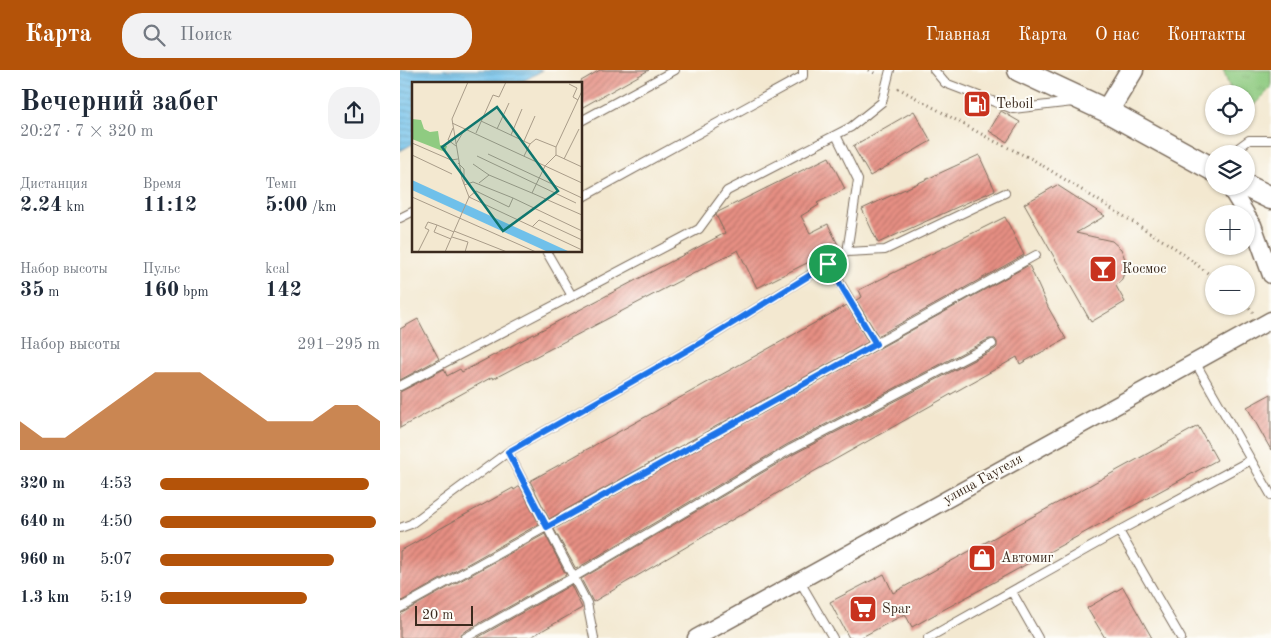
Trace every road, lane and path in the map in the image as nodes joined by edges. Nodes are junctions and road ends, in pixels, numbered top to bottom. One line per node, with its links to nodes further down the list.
1 (675, 70): 11 (lane)
2 (802, 70): 18 (lane)
3 (870, 70): 8 (path)
4 (890, 70): 8 (lane)
5 (934, 70): 9 (lane)
6 (1019, 70): 9 (street)
7 (1132, 70): 10 (street)
8 (887, 81): 12 (lane); 27 (path)
9 (1084, 100): 10 (street)
10 (1107, 111): 15 (street)
11 (582, 120)
12 (836, 134): 24 (lane); 29 (lane)
13 (1271, 140): 14 (lane)
14 (1242, 145)
15 (1205, 163)
16 (1255, 190): 19 (street)
17 (1005, 193): 24 (lane)
18 (582, 197)
19 (1271, 198)
20 (412, 212): 21 (lane)
21 (400, 218)
22 (1255, 233): 28 (street)
23 (547, 252): 29 (lane)
24 (847, 252): 26 (lane)
25 (1036, 255): 31 (lane)
26 (828, 264): 31 (lane); 35 (lane)
27 (1205, 271)
28 (1271, 275)
29 (572, 296): 34 (lane)
30 (1271, 320): 33 (street, улица Гаугеля)
31 (876, 344): 38 (lane)
32 (992, 344): 41 (lane)
33 (1195, 362): 36 (lane); 42 (street, улица Гаугеля)
34 (400, 386)
35 (508, 452): 38 (lane); 39 (lane)
36 (1251, 460): 37 (lane); 40 (lane)
37 (1271, 495)
38 (547, 527): 41 (lane); 44 (lane)
39 (400, 528)
40 (1119, 531): 43 (lane); 51 (lane)
41 (574, 577): 45 (lane); 46 (lane)
42 (799, 580): 47 (street, улица Гаугеля); 48 (lane)
43 (1012, 592): 49 (lane); 50 (lane)
44 (400, 608)
45 (465, 638)
46 (594, 638)
47 (696, 638)
48 (833, 638)
49 (928, 638)
50 (1038, 638)
51 (1181, 638)

